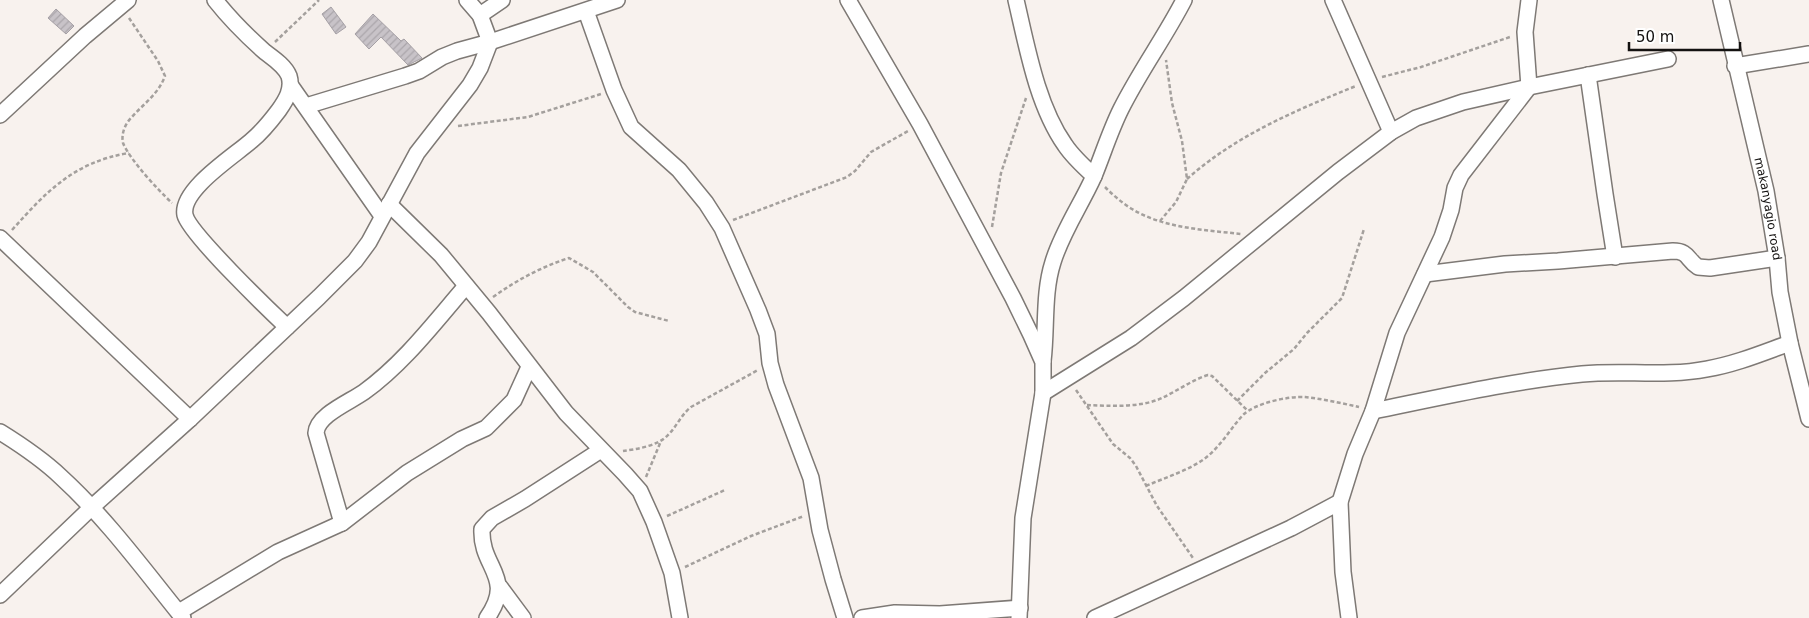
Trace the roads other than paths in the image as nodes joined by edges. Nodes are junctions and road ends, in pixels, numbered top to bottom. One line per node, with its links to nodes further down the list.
1 (215, 0): 19 (street)
2 (467, 0): 13 (street)
3 (502, 0): 13 (street)
4 (617, 0): 12 (street)
5 (848, 0): 33 (street)
6 (1016, 0): 24 (street)
7 (1184, 0): 24 (street)
8 (1333, 0): 23 (street)
9 (1529, 0): 20 (street)
10 (1721, 0): 17 (street, makanyagio road)
11 (124, 3): 22 (street)
12 (586, 11): 14 (street); 53 (street)
13 (480, 15): 14 (street)
14 (490, 42): 21 (street); 25 (street)
15 (1809, 54): 17 (street)
16 (1668, 59): 18 (street)
17 (1736, 66): 28 (street, makanyagio road)
18 (1588, 75): 20 (street); 27 (street)
19 (291, 86): 21 (street); 31 (street)
20 (1529, 86): 23 (street); 29 (street)
21 (306, 106): 25 (street)
22 (0, 116)
23 (1391, 132): 35 (street)
24 (1094, 176): 33 (street)
25 (385, 210): 30 (street); 31 (street)
26 (2, 239): 37 (street)
27 (1615, 257): 28 (street); 29 (street)
28 (1777, 258): 32 (street, makanyagio road)
29 (1425, 274): 36 (street)
30 (466, 286): 34 (street); 43 (street)
31 (287, 327): 37 (street)
32 (1790, 343): 36 (street); 38 (street, makanyagio road)
33 (1042, 362): 35 (street)
34 (529, 367): 40 (street); 43 (street)
35 (1044, 393): 46 (street)
36 (1372, 411): 41 (street)
37 (190, 419): 42 (street)
38 (1809, 419)
39 (0, 432): 42 (street)
40 (603, 452): 44 (street); 52 (street)
41 (1340, 502): 47 (street); 49 (street)
42 (92, 507): 45 (street); 48 (street)
43 (342, 523): 48 (street)
44 (500, 587): 50 (street); 51 (street)
45 (0, 595)
46 (1020, 613): 54 (street)
47 (1118, 613): 55 (street)
48 (181, 615)
49 (1347, 617)
50 (487, 618)
51 (523, 618)
52 (680, 618)
53 (845, 618)
54 (862, 618)
55 (1095, 618)

